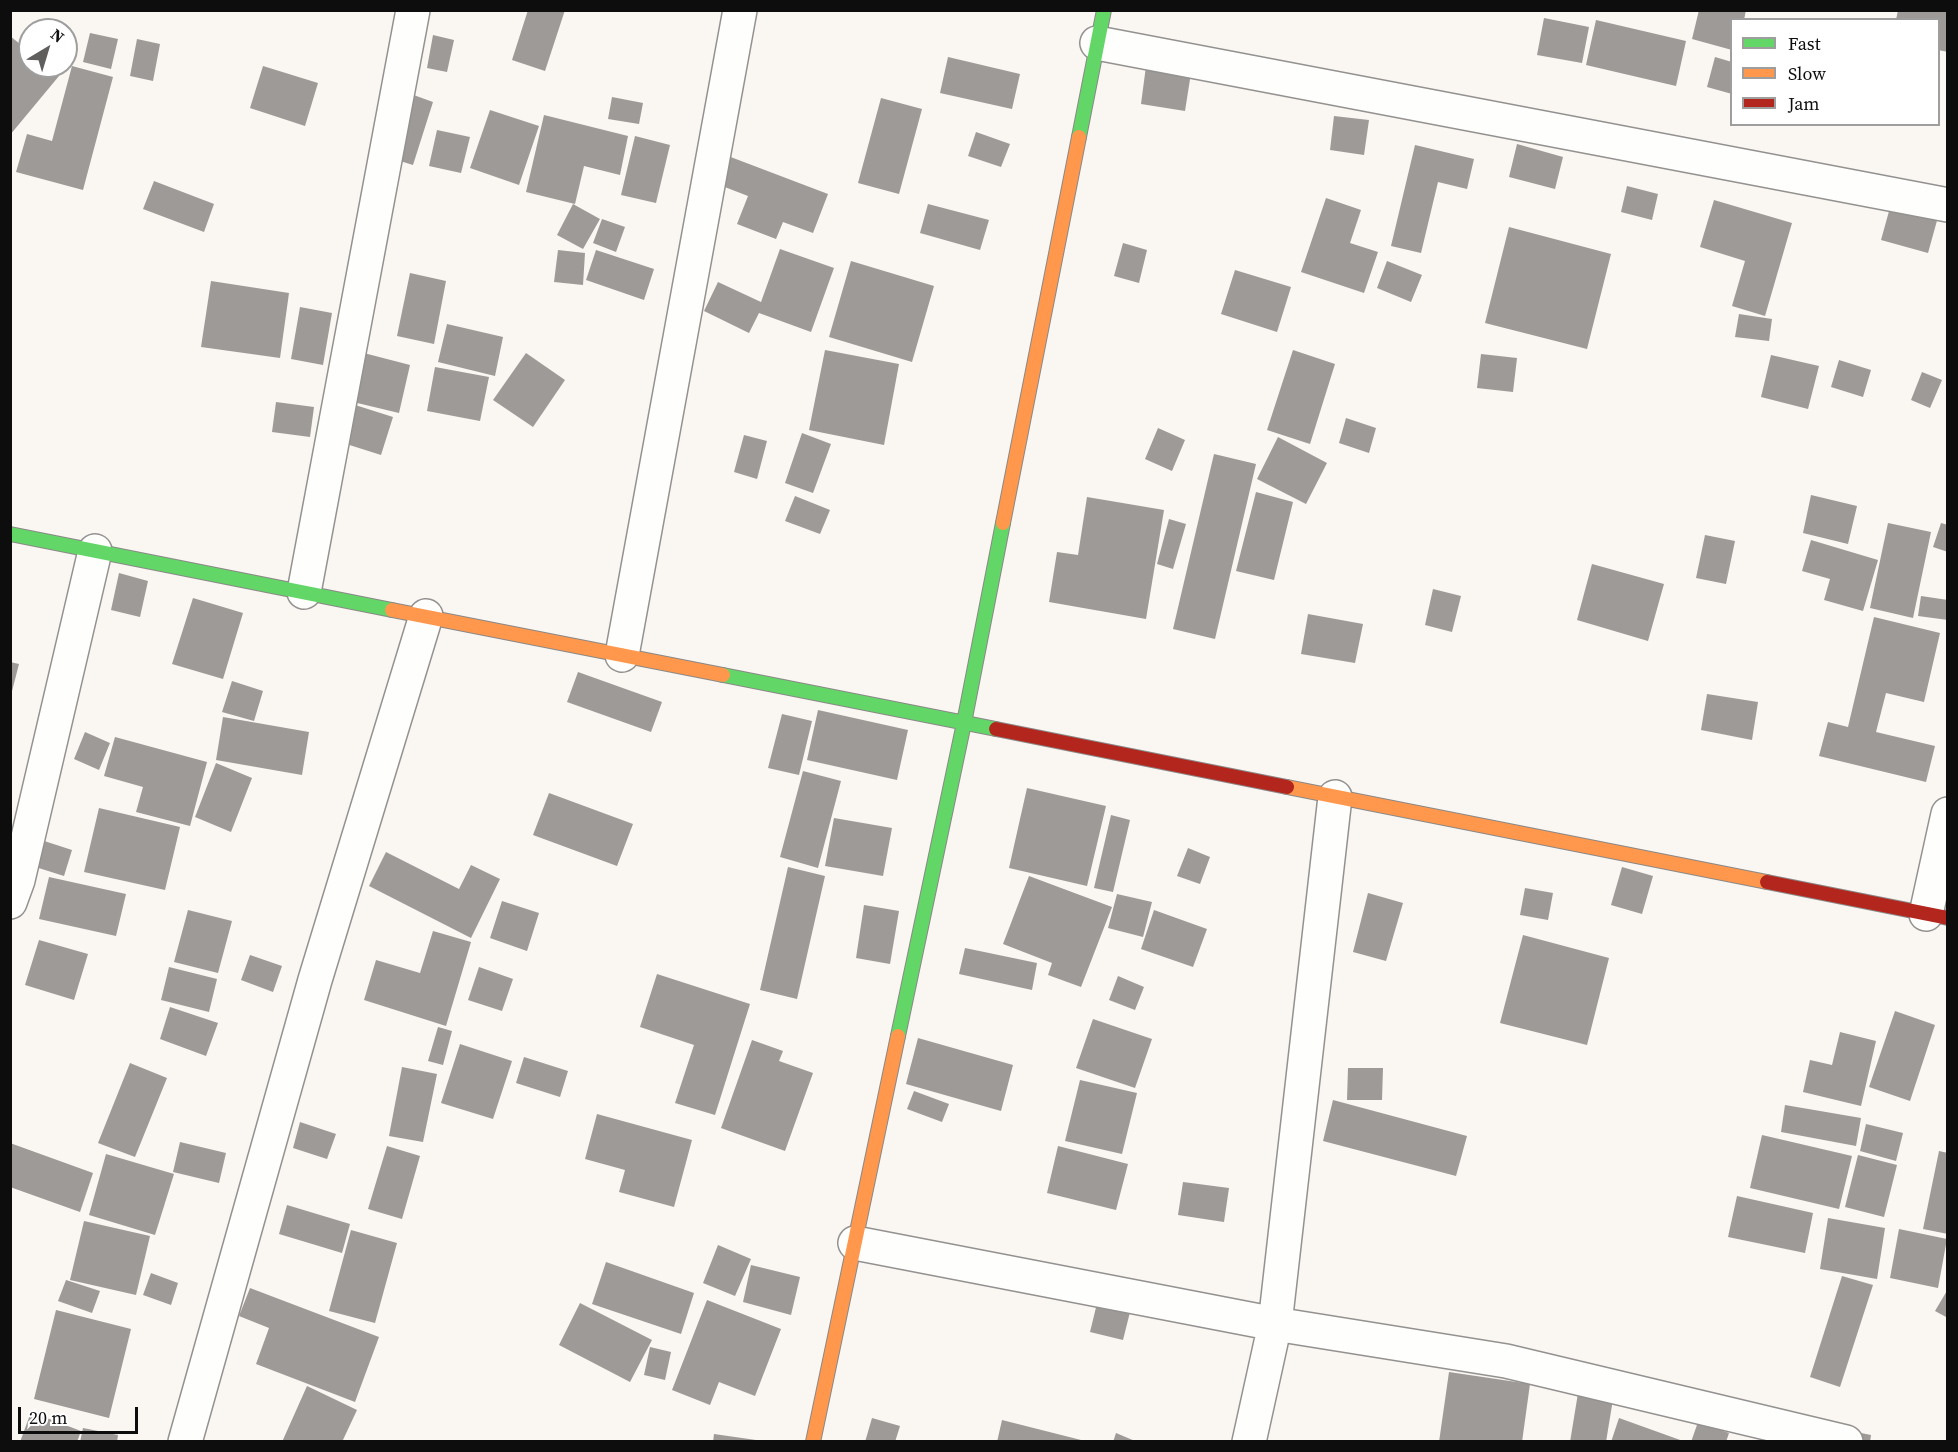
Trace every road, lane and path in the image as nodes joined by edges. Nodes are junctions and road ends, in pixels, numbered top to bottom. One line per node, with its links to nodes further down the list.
1 (413, 10): 8 (street)
2 (740, 10): 10 (street)
3 (1104, 10): 4 (main road)
4 (1097, 43): 5 (street); 11 (main road)
5 (1947, 205)
6 (10, 534): 7 (main road)
7 (95, 551): 8 (main road); 14 (street)
8 (304, 592): 9 (main road)
9 (426, 616): 10 (main road); 18 (street)
10 (622, 655): 11 (main road)
11 (964, 723): 12 (main road); 16 (main road)
12 (1335, 797): 15 (main road); 17 (street)
13 (1947, 814): 15 (street)
14 (10, 902)
15 (1937, 916)
16 (855, 1243): 17 (street); 19 (main road)
17 (1275, 1324): 20 (street); 21 (street)
18 (185, 1442)
19 (813, 1442)
20 (1249, 1442)
21 (1846, 1442)

